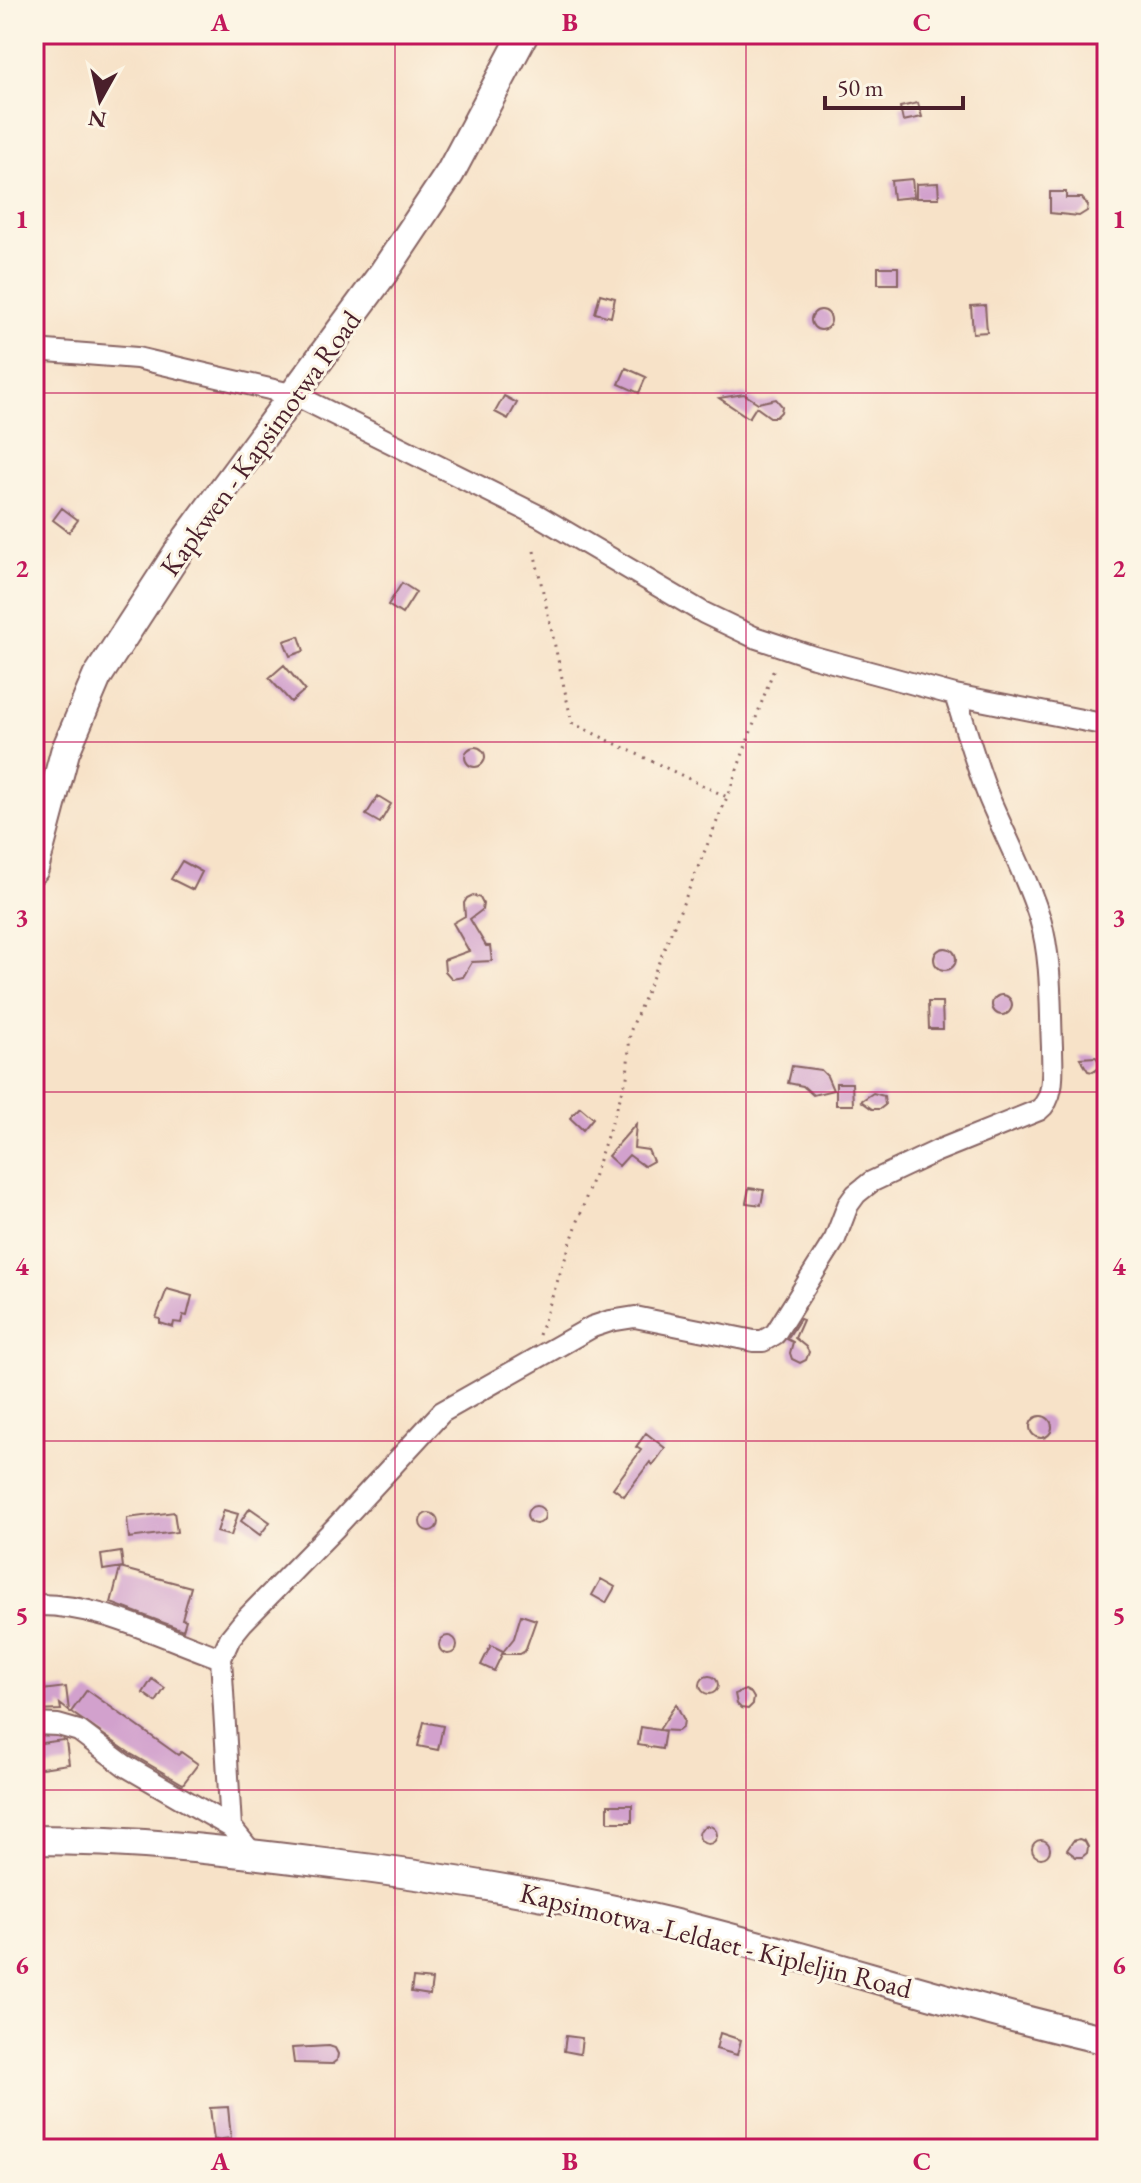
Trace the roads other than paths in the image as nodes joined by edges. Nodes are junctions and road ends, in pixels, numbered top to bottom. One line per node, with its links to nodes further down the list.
1 (524, 34): 3 (street, Kapkwen - Kapsimotwa Road)
2 (34, 350): 3 (street)
3 (295, 395): 4 (street); 6 (street, Kapkwen - Kapsimotwa Road)
4 (955, 695): 5 (street); 8 (street)
5 (1107, 725)
6 (34, 869)
7 (34, 1605): 8 (street)
8 (221, 1658): 10 (street)
9 (34, 1724): 10 (street)
10 (231, 1827): 12 (street)
11 (34, 1840): 12 (street, Kapsimotwa -Leldaet - Kipleljin Road)
12 (253, 1854): 13 (street, Kapsimotwa -Leldaet - Kipleljin Road)
13 (1107, 2040)

